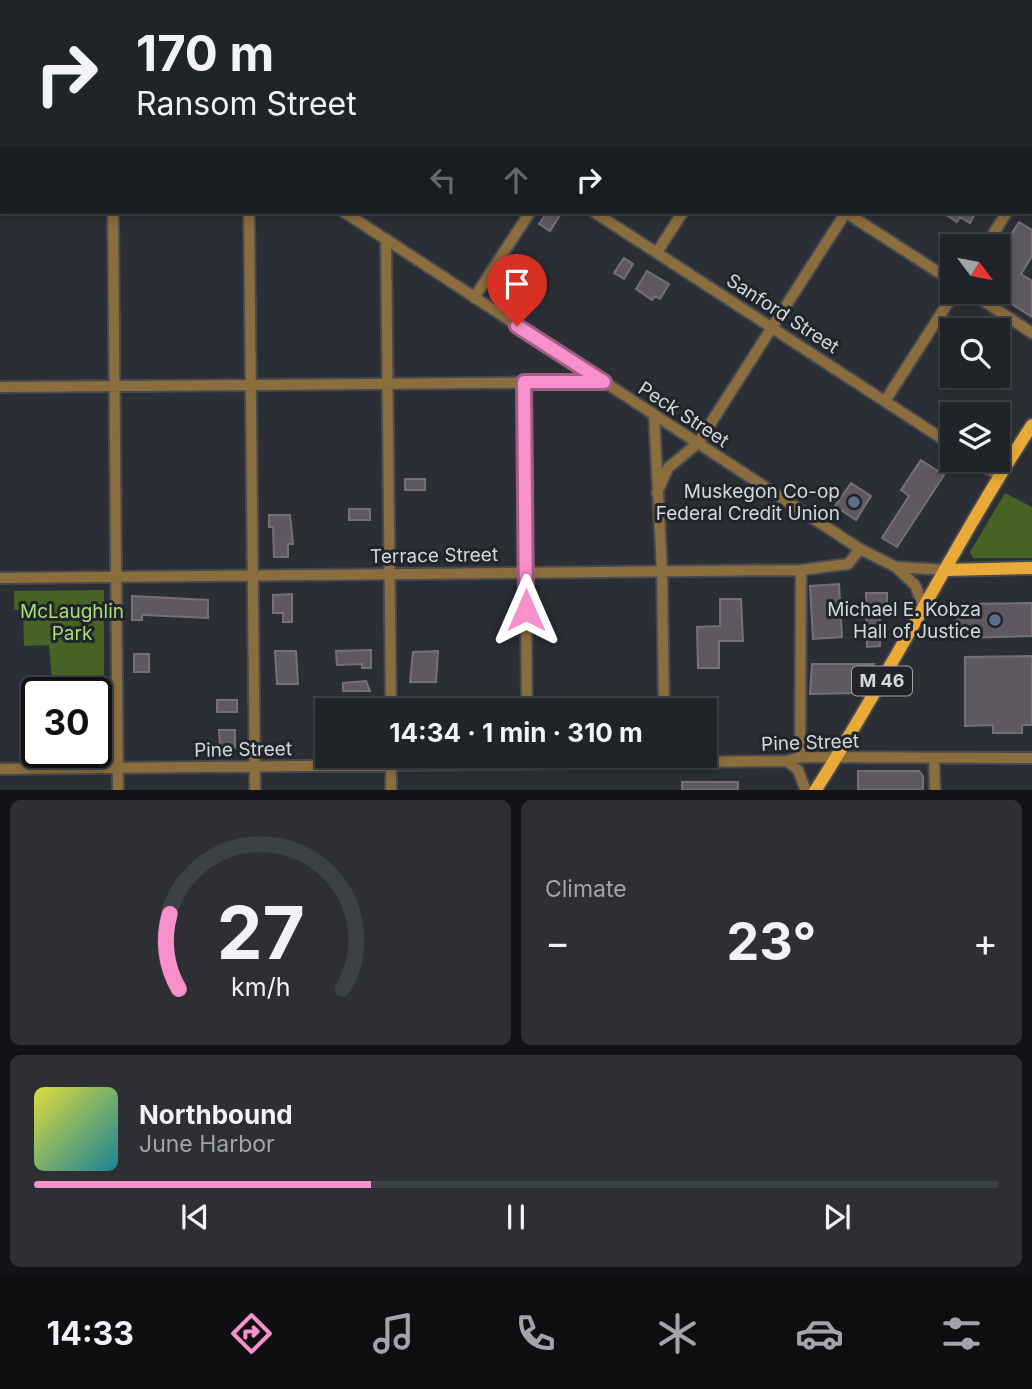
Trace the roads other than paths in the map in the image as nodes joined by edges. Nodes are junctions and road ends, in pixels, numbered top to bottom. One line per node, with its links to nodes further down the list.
1 (113, 214): 24 (street)
2 (249, 214): 22 (street)
3 (347, 214): 11 (street, Peck Street)
4 (529, 214): 14 (street)
5 (597, 214): 12 (street, Sanford Street)
6 (682, 214): 12 (street)
7 (844, 214): 17 (street)
8 (848, 214): 13 (street)
9 (1006, 214): 10 (street)
10 (993, 234)
11 (386, 239): 14 (street, Peck Street); 19 (street)
12 (657, 252): 17 (street, Sanford Street)
13 (940, 273)
14 (474, 298): 21 (street, Peck Street)
15 (948, 304): 25 (street)
16 (988, 304): 18 (street)
17 (771, 327): 25 (street, Sanford Street); 29 (street)
18 (1032, 333)
19 (387, 382): 20 (street); 22 (street); 40 (street)
20 (524, 382): 21 (street); 39 (street)
21 (604, 382): 26 (street, Peck Street)
22 (251, 385): 24 (street); 41 (street)
23 (0, 387): 24 (street)
24 (115, 387): 42 (street)
25 (885, 401): 28 (street, Sanford Street)
26 (654, 415): 29 (street, Peck Street); 32 (street)
27 (1032, 425): 31 (main road, M 46)
28 (940, 437)
29 (698, 443): 32 (street); 33 (street, Peck Street)
30 (993, 472): 31 (street)
31 (999, 476): 38 (main road, M 46)
32 (657, 493): 36 (street)
33 (860, 549): 34 (street, Peck Street); 37 (street, Terrace Street)
34 (895, 567): 38 (street, Peck Street); 44 (street)
35 (1032, 568): 38 (main road)
36 (662, 570): 37 (street, Terrace Street); 39 (street, Terrace Street); 47 (street)
37 (801, 570): 48 (street)
38 (946, 570): 44 (main road, M 46)
39 (526, 573): 40 (street, Terrace Street); 46 (street)
40 (390, 574): 41 (street, Terrace Street); 45 (street)
41 (253, 575): 42 (street, Terrace Street); 55 (street)
42 (117, 576): 43 (street, Terrace Street); 56 (street)
43 (0, 578)
44 (924, 608): 49 (main road, M 46)
45 (391, 698)
46 (527, 698)
47 (664, 698)
48 (800, 757): 49 (street, Pine Street); 53 (street, Pine Street)
49 (836, 758): 51 (street, Pine Street); 63 (main road, M 46)
50 (1032, 758): 51 (street, Pine Street)
51 (934, 759): 64 (street)
52 (717, 760): 53 (street, Pine Street)
53 (787, 761): 62 (street)
54 (315, 763): 55 (street, Pine Street)
55 (255, 766): 56 (street, Pine Street); 60 (street)
56 (118, 768): 58 (street, Pine Street); 59 (street)
57 (391, 768): 61 (street)
58 (0, 769)
59 (118, 790)
60 (256, 790)
61 (391, 790)
62 (806, 790)
63 (815, 790)
64 (934, 790)

